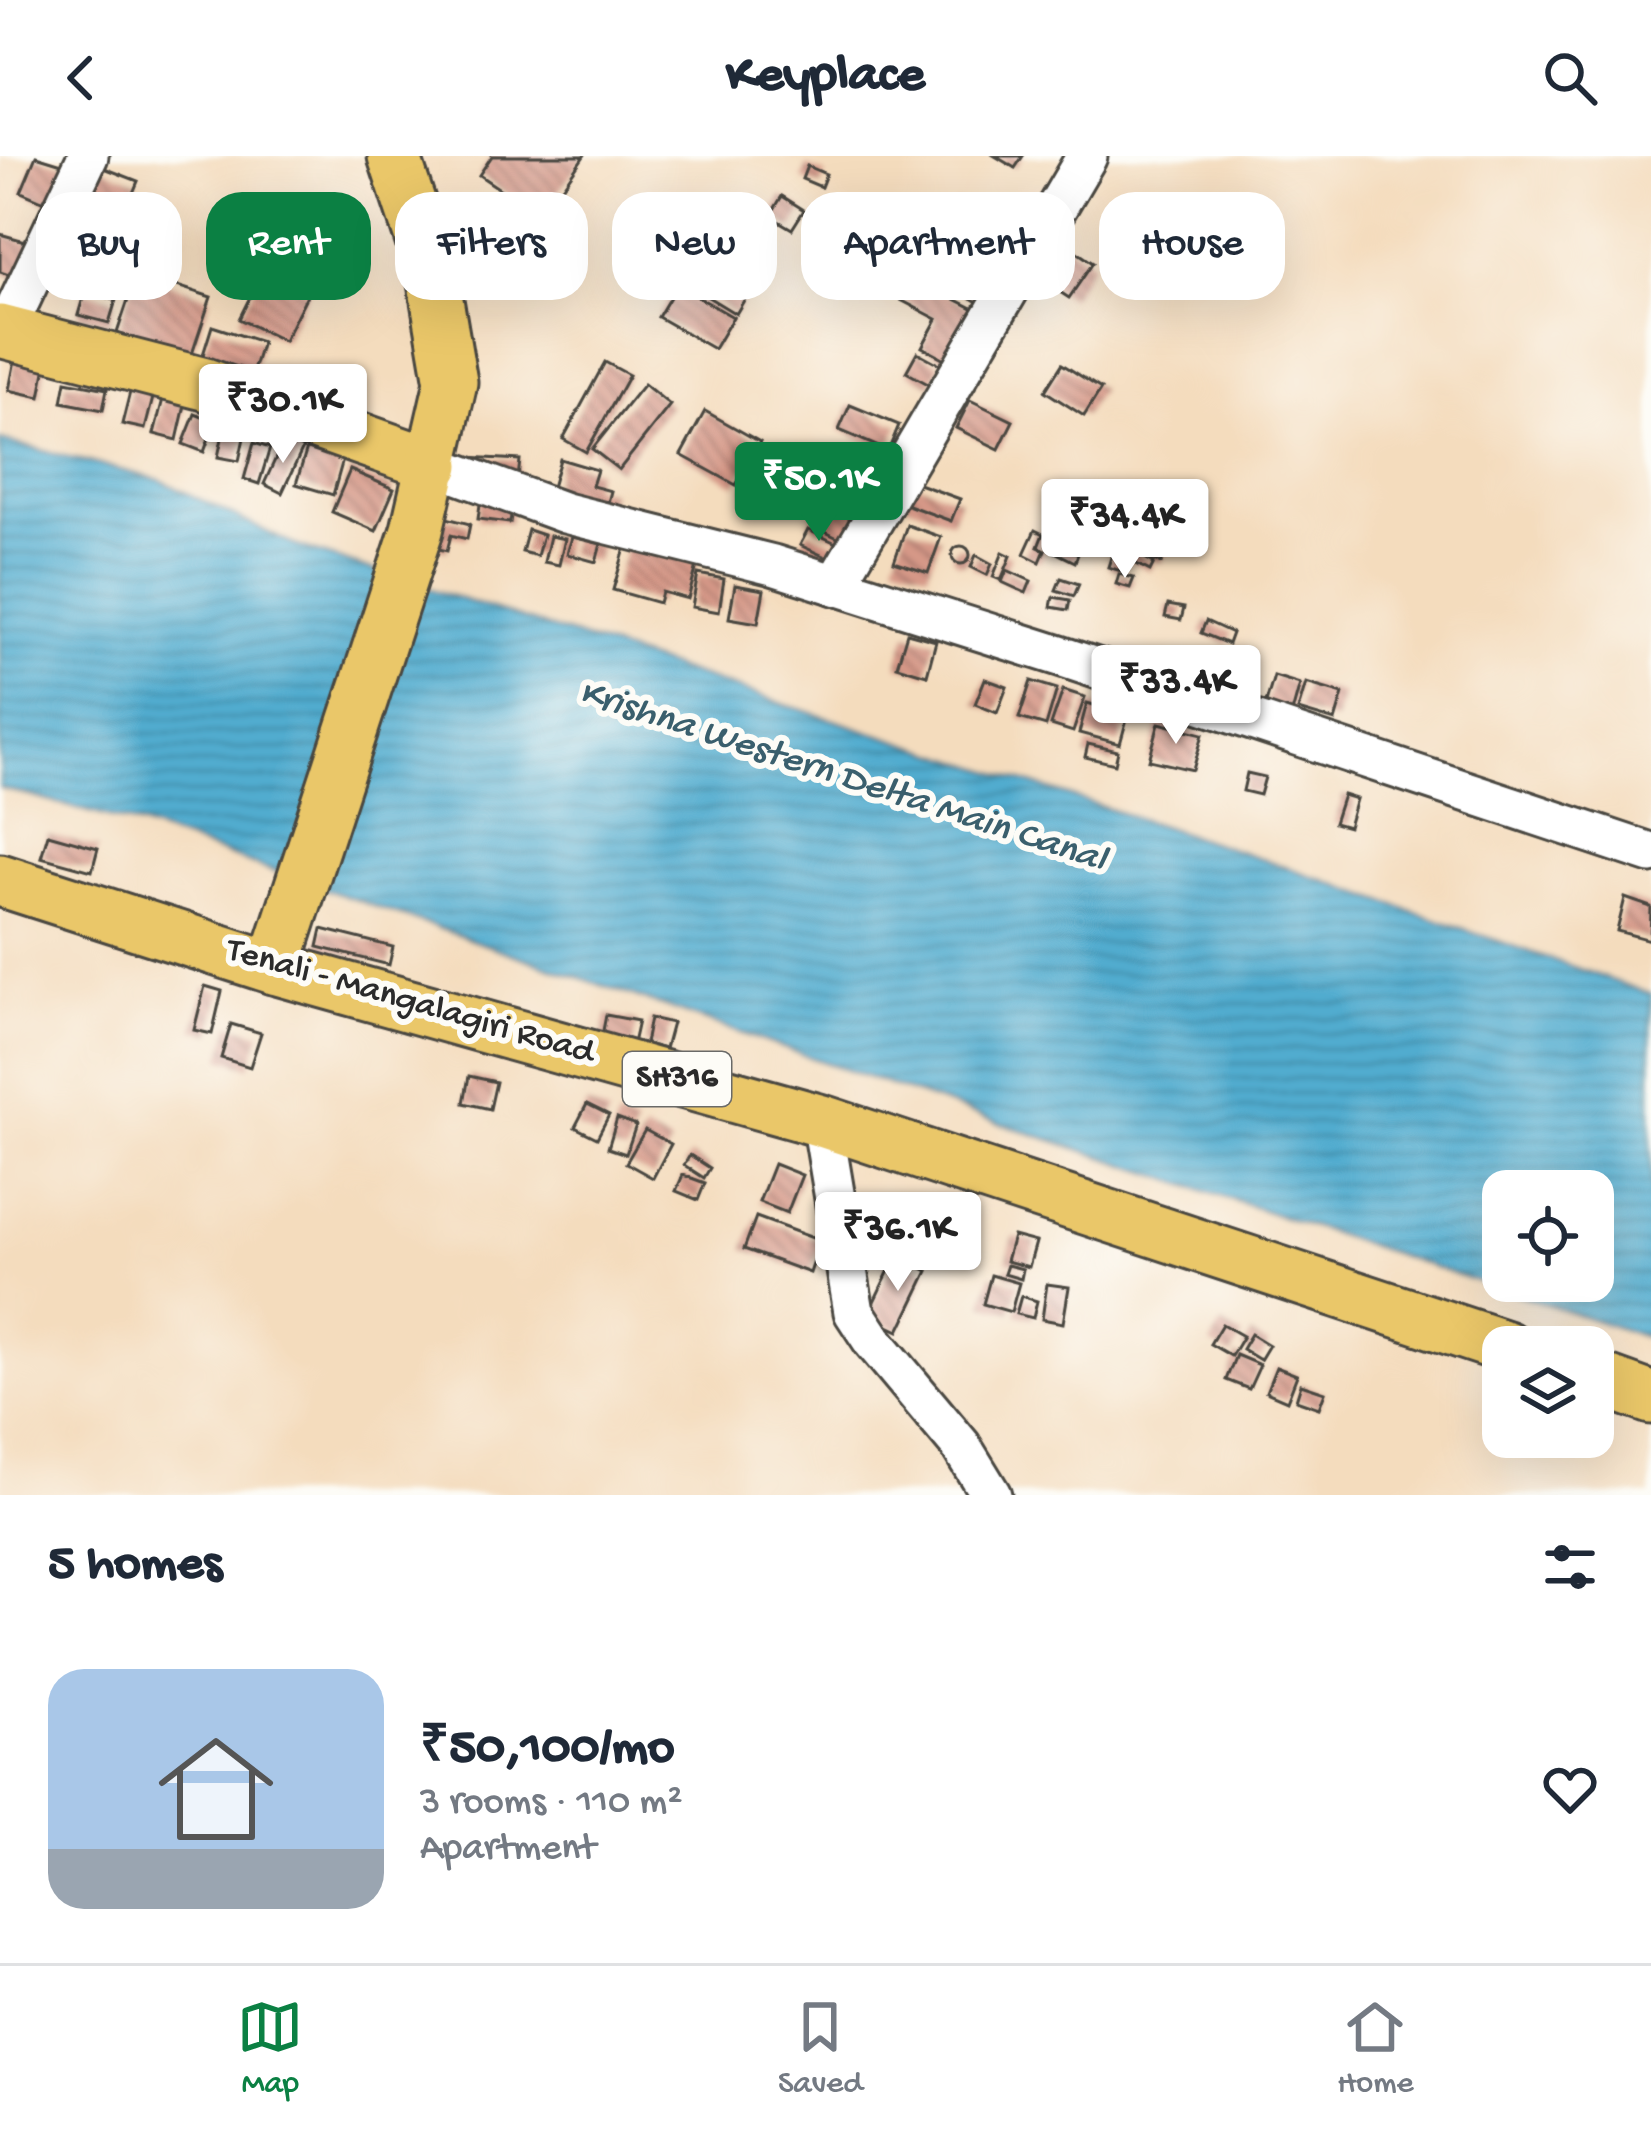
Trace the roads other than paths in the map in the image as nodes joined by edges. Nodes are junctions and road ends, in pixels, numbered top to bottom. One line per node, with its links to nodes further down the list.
1 (88, 156): 4 (street)
2 (394, 156): 5 (main road)
3 (1087, 156): 6 (street)
4 (3, 332): 5 (main road)
5 (434, 465): 6 (street); 9 (main road)
6 (835, 585): 7 (street)
7 (1651, 853)
8 (0, 880): 9 (main road, Tenali - Mangalagiri Road / SH316)
9 (282, 944): 10 (main road, Tenali - Mangalagiri Road / SH316)
10 (822, 1121): 11 (main road, Tenali - Mangalagiri Road / SH316); 14 (street)
11 (1482, 1339)
12 (1614, 1385): 13 (main road)
13 (1651, 1398)
14 (991, 1495)

